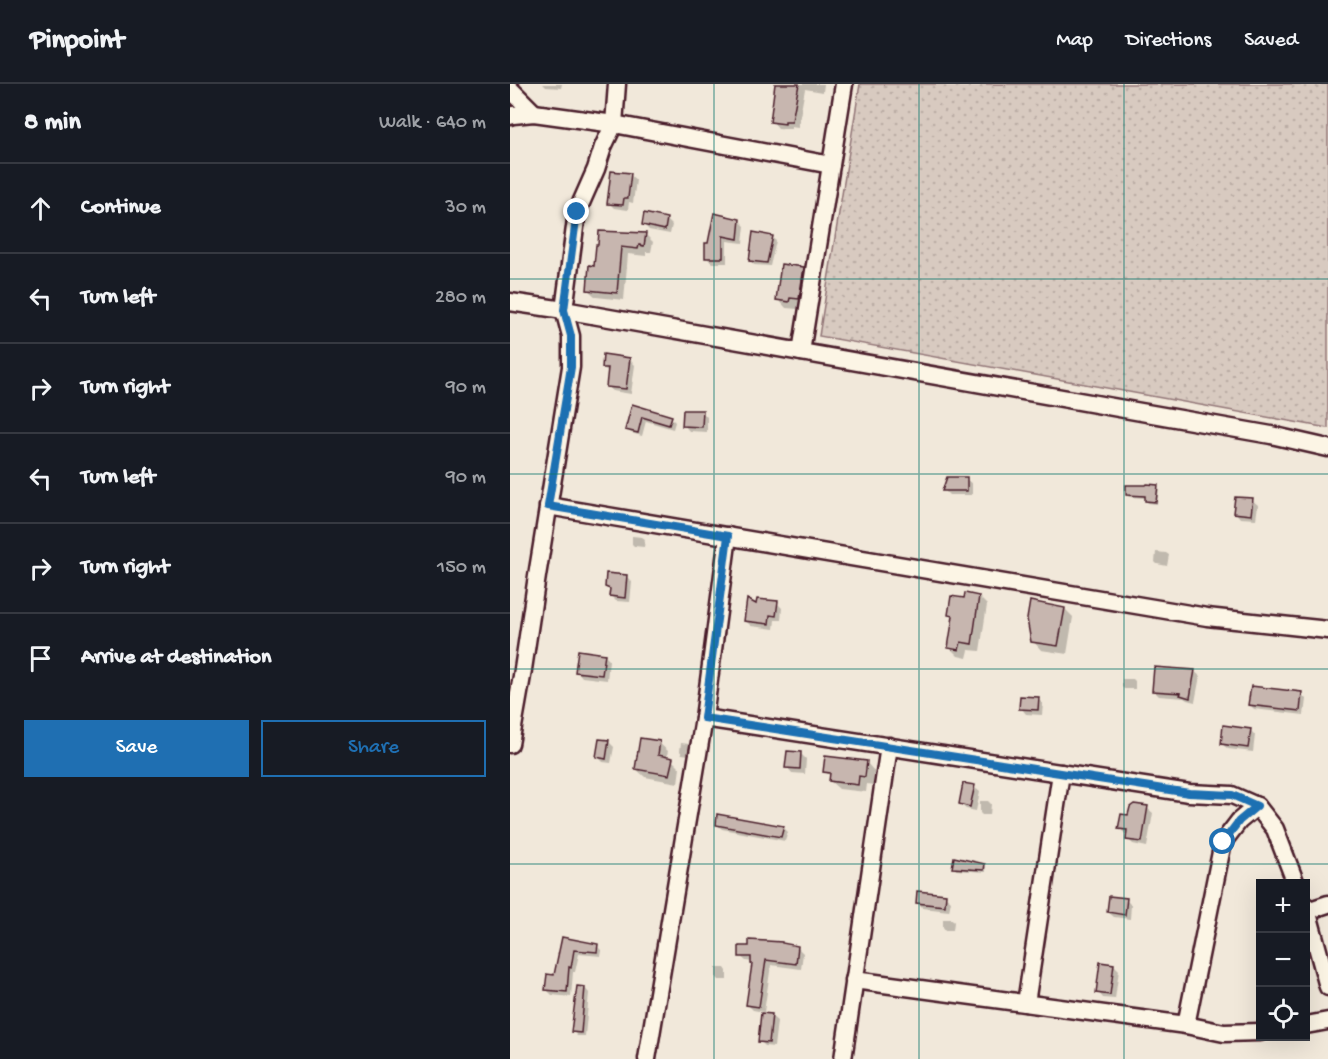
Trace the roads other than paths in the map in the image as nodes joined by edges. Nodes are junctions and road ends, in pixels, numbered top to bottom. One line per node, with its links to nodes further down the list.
1 (618, 84): 6 (street)
2 (844, 84): 7 (street)
3 (510, 89): 4 (street)
4 (534, 113): 5 (street); 6 (street)
5 (510, 116)
6 (614, 124): 7 (street); 9 (street)
7 (831, 165): 10 (street)
8 (510, 302): 9 (street)
9 (564, 310): 10 (street); 12 (street)
10 (801, 352): 11 (street)
11 (1328, 448)
12 (548, 506): 13 (street); 16 (street)
13 (728, 536): 14 (street); 15 (street)
14 (1328, 630)
15 (704, 718): 17 (street); 31 (street)
16 (510, 744)
17 (889, 746): 18 (street); 24 (street)
18 (1061, 773): 19 (street); 26 (street)
19 (1257, 806): 20 (street); 29 (street)
20 (1294, 879)
21 (1328, 904): 22 (street)
22 (1310, 908)
23 (1310, 923): 25 (street)
24 (854, 980): 26 (street); 32 (street)
25 (1328, 987)
26 (1026, 1003): 29 (street)
27 (1328, 1021): 28 (street)
28 (1310, 1024)
29 (1186, 1025): 30 (street)
30 (1256, 1032)
31 (647, 1059)
32 (843, 1059)

